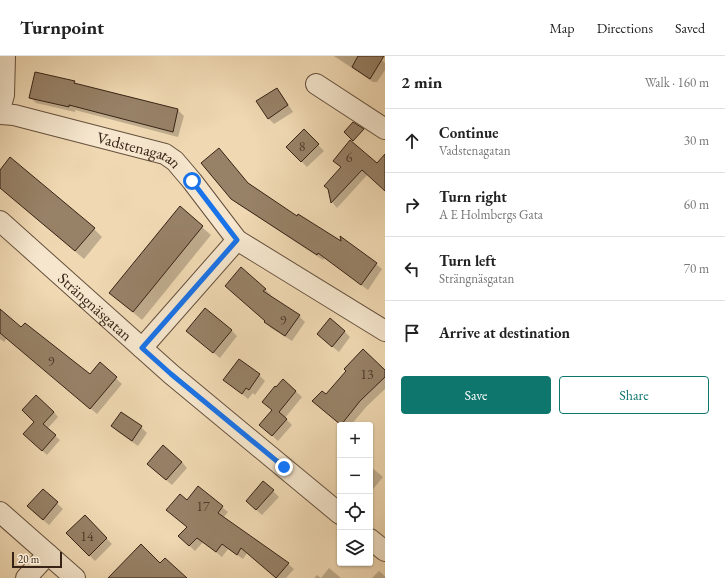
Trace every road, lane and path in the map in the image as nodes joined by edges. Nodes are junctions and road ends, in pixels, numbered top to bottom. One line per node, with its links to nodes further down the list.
1 (4, 56): 3 (street)
2 (316, 84): 5 (street)
3 (0, 110)
4 (0, 114): 7 (street, Vadstenagatan)
5 (385, 129)
6 (0, 221): 9 (street, Strängnäsgatan)
7 (237, 240): 8 (street, Vadstenagatan); 9 (street)
8 (381, 321)
9 (142, 348): 11 (street, Strängnäsgatan)
10 (0, 512): 14 (street)
11 (337, 512)
12 (373, 541): 13 (street)
13 (385, 551)
14 (48, 554): 15 (street); 16 (street)
15 (26, 578)
16 (75, 578)

